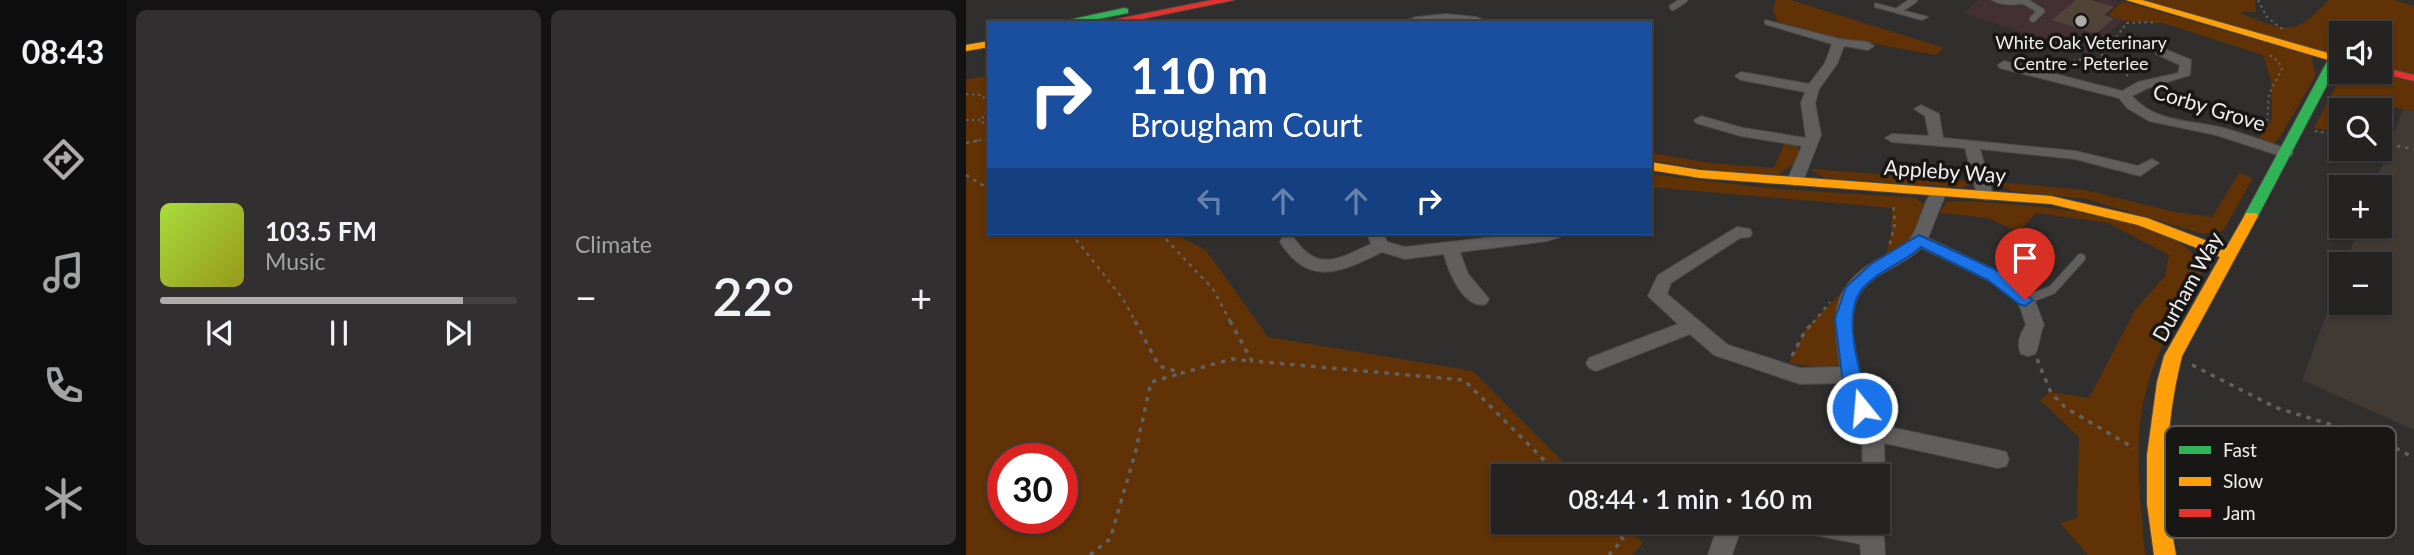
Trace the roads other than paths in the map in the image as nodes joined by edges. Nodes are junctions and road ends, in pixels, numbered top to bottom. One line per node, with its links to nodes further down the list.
1 (1186, 0): 13 (main road)
2 (1229, 0): 14 (main road)
3 (1684, 0): 9 (lane)
4 (1914, 0): 10 (lane)
5 (1998, 0): 6 (street)
6 (2024, 0): 12 (lane)
7 (2131, 0): 25 (main road)
8 (1879, 5): 10 (street)
9 (1672, 7)
10 (1899, 10): 11 (street)
11 (1922, 17)
12 (2033, 19)
13 (1071, 21)
14 (1114, 21)
15 (1421, 21): 16 (street)
16 (1479, 21)
17 (1769, 22): 20 (street)
18 (987, 36): 19 (main road)
19 (966, 40)
20 (1839, 42): 22 (street); 31 (street)
21 (987, 44): 23 (main road)
22 (1868, 46)
23 (966, 48)
24 (2160, 51): 32 (street, Corby Grove)
25 (2329, 58)
26 (2004, 65): 32 (street, Corby Grove)
27 (2392, 73): 30 (main road)
28 (1741, 76): 31 (street)
29 (2329, 76): 39 (main road, Durham Way)
30 (2414, 78)
31 (1812, 89): 37 (street)
32 (2124, 95): 39 (street, Corby Grove)
33 (1931, 111): 36 (street)
34 (1701, 120): 37 (street)
35 (1892, 138): 36 (street)
36 (1937, 142): 38 (street)
37 (1809, 143): 42 (street)
38 (1972, 146): 41 (street); 44 (street)
39 (2286, 153): 51 (main road, Durham Way)
40 (1652, 166): 42 (main road, Appleby Way)
41 (2146, 172)
42 (1795, 181): 43 (main road, Appleby Way)
43 (1938, 193): 44 (main road, Appleby Way); 48 (street)
44 (1985, 195): 51 (main road, Appleby Way)
45 (1744, 233): 55 (street)
46 (1549, 235): 50 (street)
47 (1378, 239): 49 (street); 50 (street)
48 (1919, 240): 54 (street); 58 (street)
49 (1288, 242)
50 (1451, 249): 53 (street)
51 (2230, 255): 64 (main road, Durham Way)
52 (2081, 258): 54 (lane)
53 (1480, 299)
54 (2025, 300): 56 (street)
55 (1690, 327): 57 (street); 58 (street)
56 (2028, 349)
57 (1596, 363)
58 (1851, 375): 59 (street)
59 (1873, 432): 60 (street); 61 (street)
60 (1998, 458)
61 (1874, 464)
62 (1727, 534): 63 (street)
63 (1720, 555)
64 (2165, 555)

